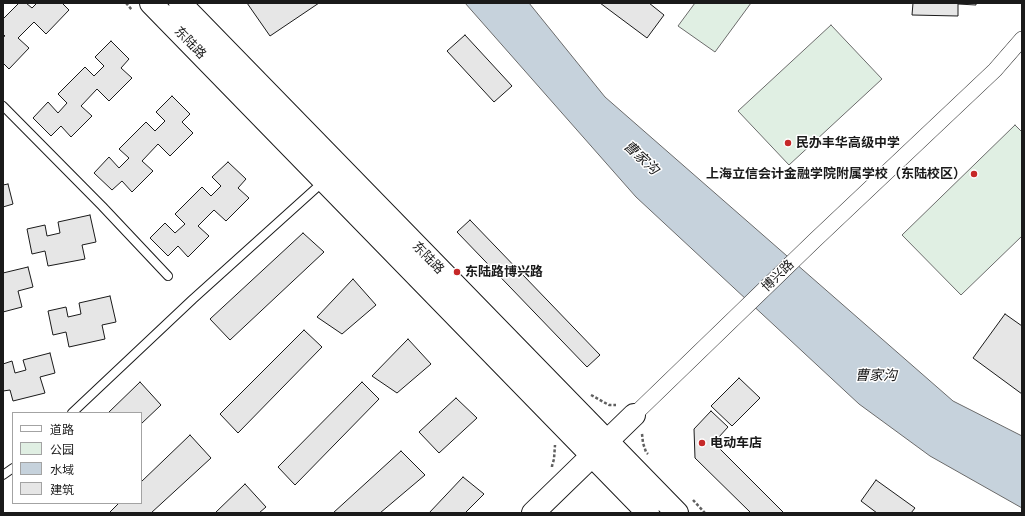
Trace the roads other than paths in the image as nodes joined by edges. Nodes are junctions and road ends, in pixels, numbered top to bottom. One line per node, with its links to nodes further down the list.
1 (151, 3): 5 (main road, 东陆路)
2 (180, 3): 9 (main road, 东陆路)
3 (1022, 39): 8 (street, 博兴路)
4 (3, 106): 6 (lane)
5 (324, 180): 7 (lane); 9 (main road, 东陆路)
6 (168, 276)
7 (73, 412)
8 (634, 415): 9 (main road, 博兴路)
9 (600, 448): 12 (main road, 博兴路); 13 (main road, 东陆路); 14 (main road, 东陆路)
10 (12, 469): 11 (lane)
11 (3, 475)
12 (533, 513)
13 (648, 513)
14 (677, 513)

